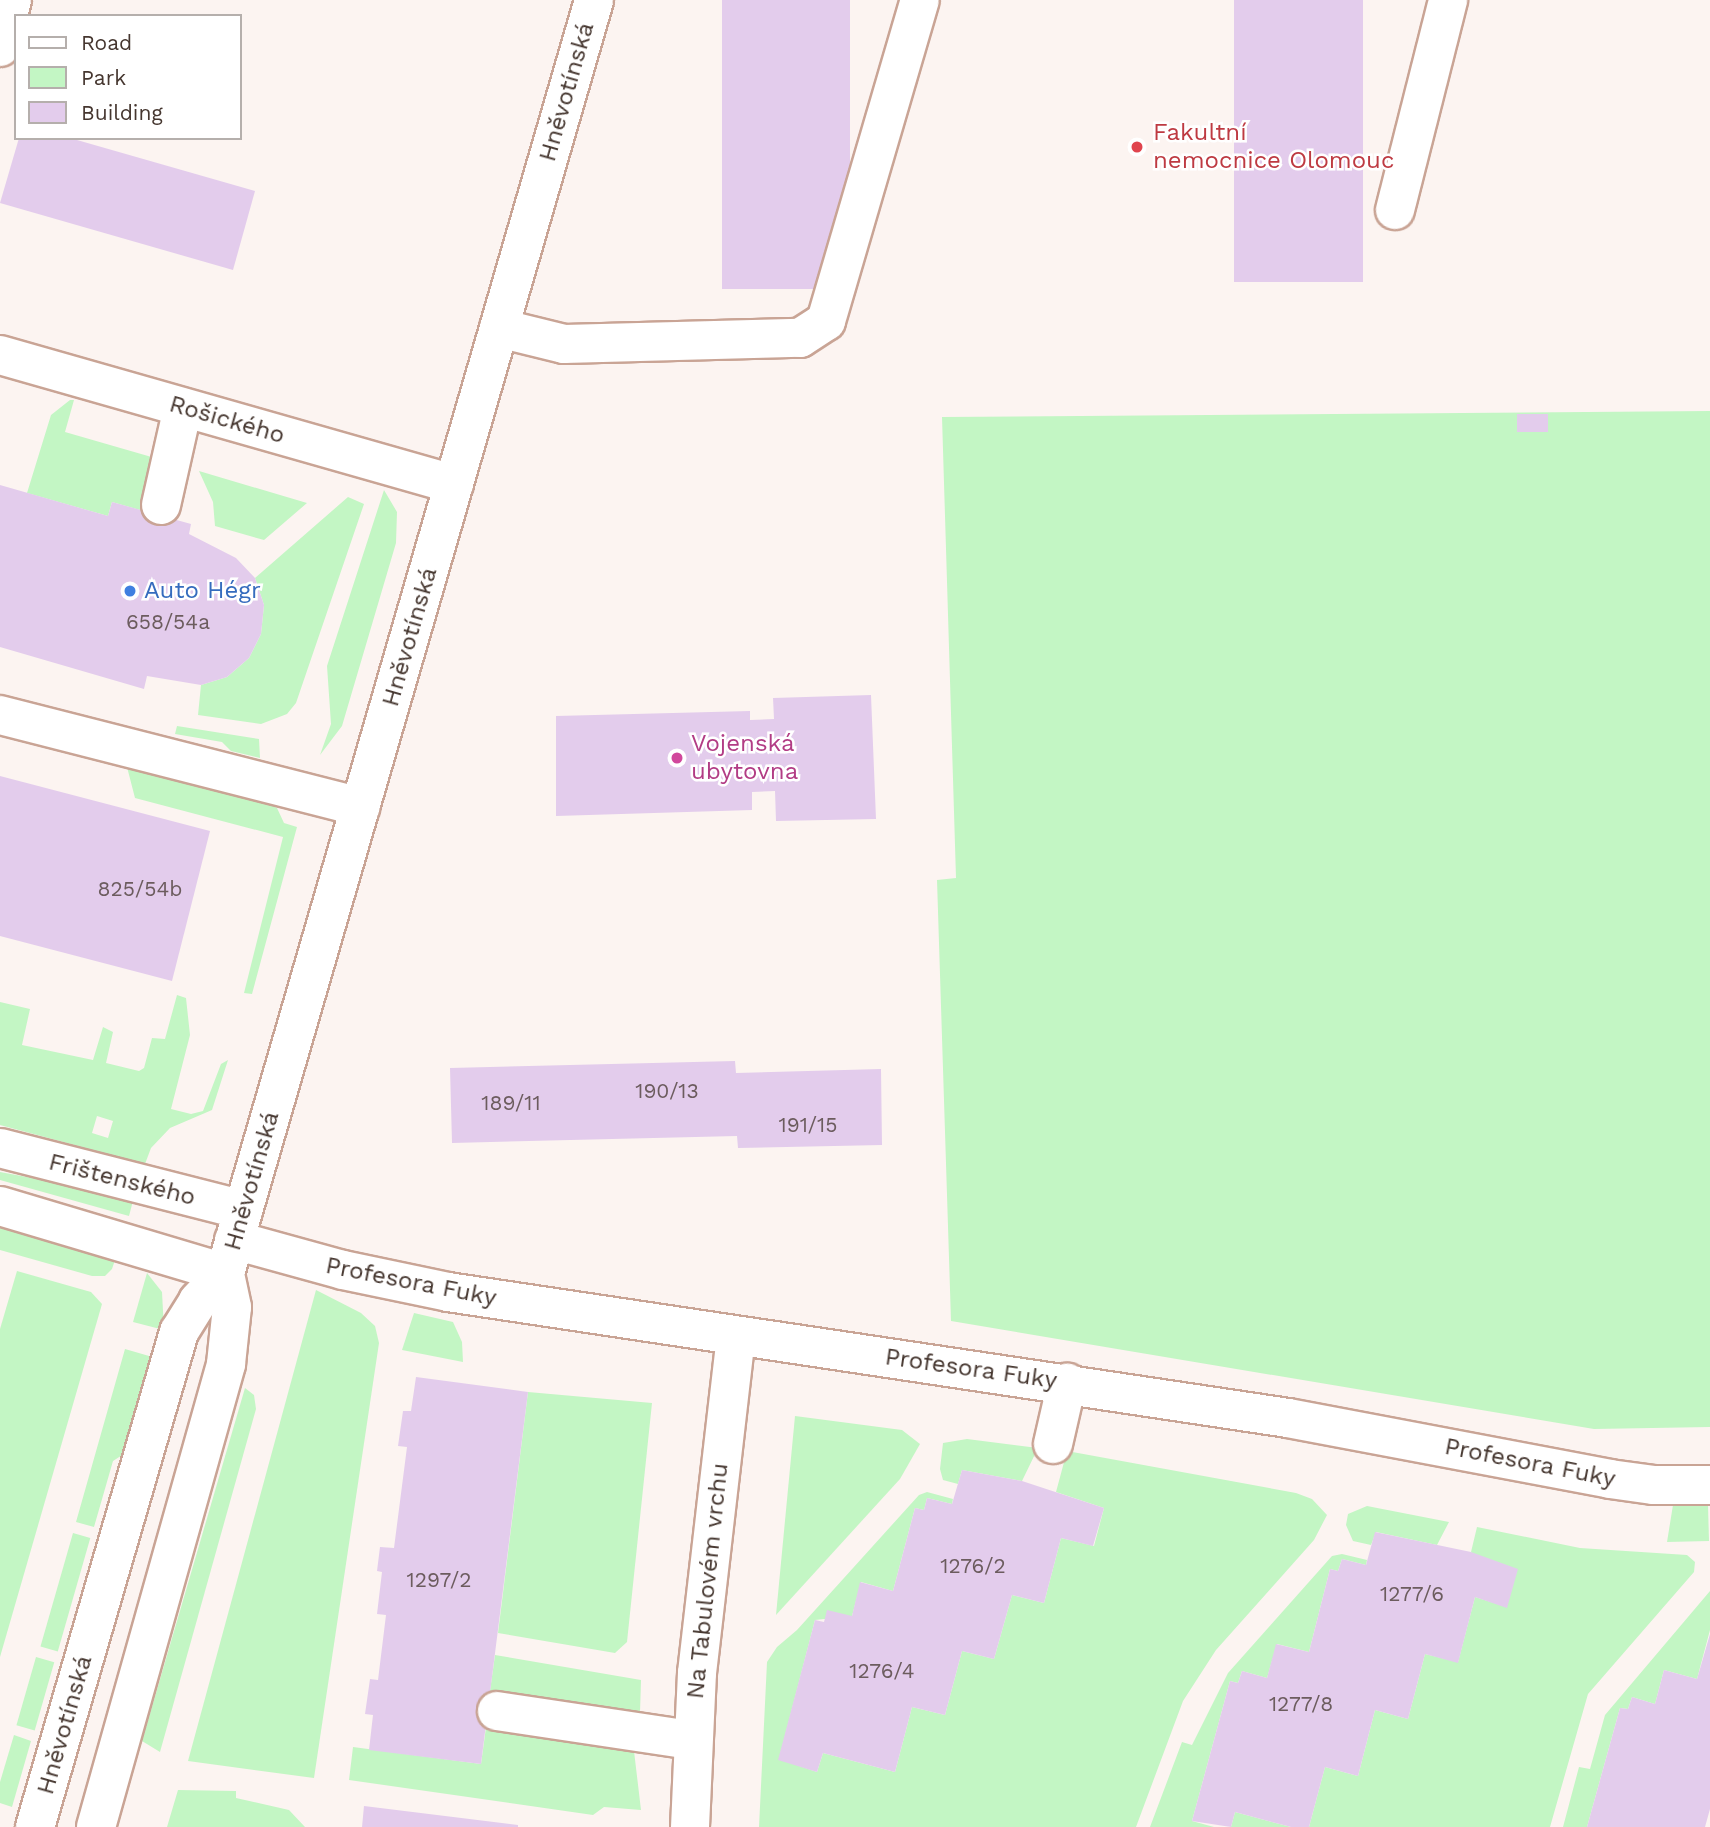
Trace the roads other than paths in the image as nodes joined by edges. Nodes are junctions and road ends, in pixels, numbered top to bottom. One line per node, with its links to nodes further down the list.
1 (12, 0): 5 (street)
2 (594, 0): 7 (street, Hněvotínská)
3 (920, 0): 7 (street)
4 (1448, 0): 6 (street)
5 (0, 47)
6 (1395, 210)
7 (499, 328): 10 (street, Hněvotínská)
8 (0, 355): 9 (street, Rošického)
9 (183, 407): 10 (street, Rošického); 11 (street)
10 (454, 484): 13 (street, Hněvotínská)
11 (161, 505)
12 (0, 715): 13 (street)
13 (360, 807): 16 (street, Hněvotínská)
14 (0, 1148): 16 (street, Frištenského)
15 (0, 1206): 16 (street)
16 (234, 1241): 17 (street, Profesora Fuky); 23 (street, Hněvotínská); 24 (street, Hněvotínská)
17 (736, 1336): 18 (street, Profesora Fuky); 22 (street, Na Tabulovém vrchu)
18 (1067, 1383): 19 (street); 20 (street, Profesora Fuky)
19 (1053, 1444)
20 (1710, 1485)
21 (498, 1711): 22 (street)
22 (692, 1740): 25 (street, Na Tabulovém vrchu)
23 (35, 1827)
24 (96, 1827)
25 (690, 1827)

